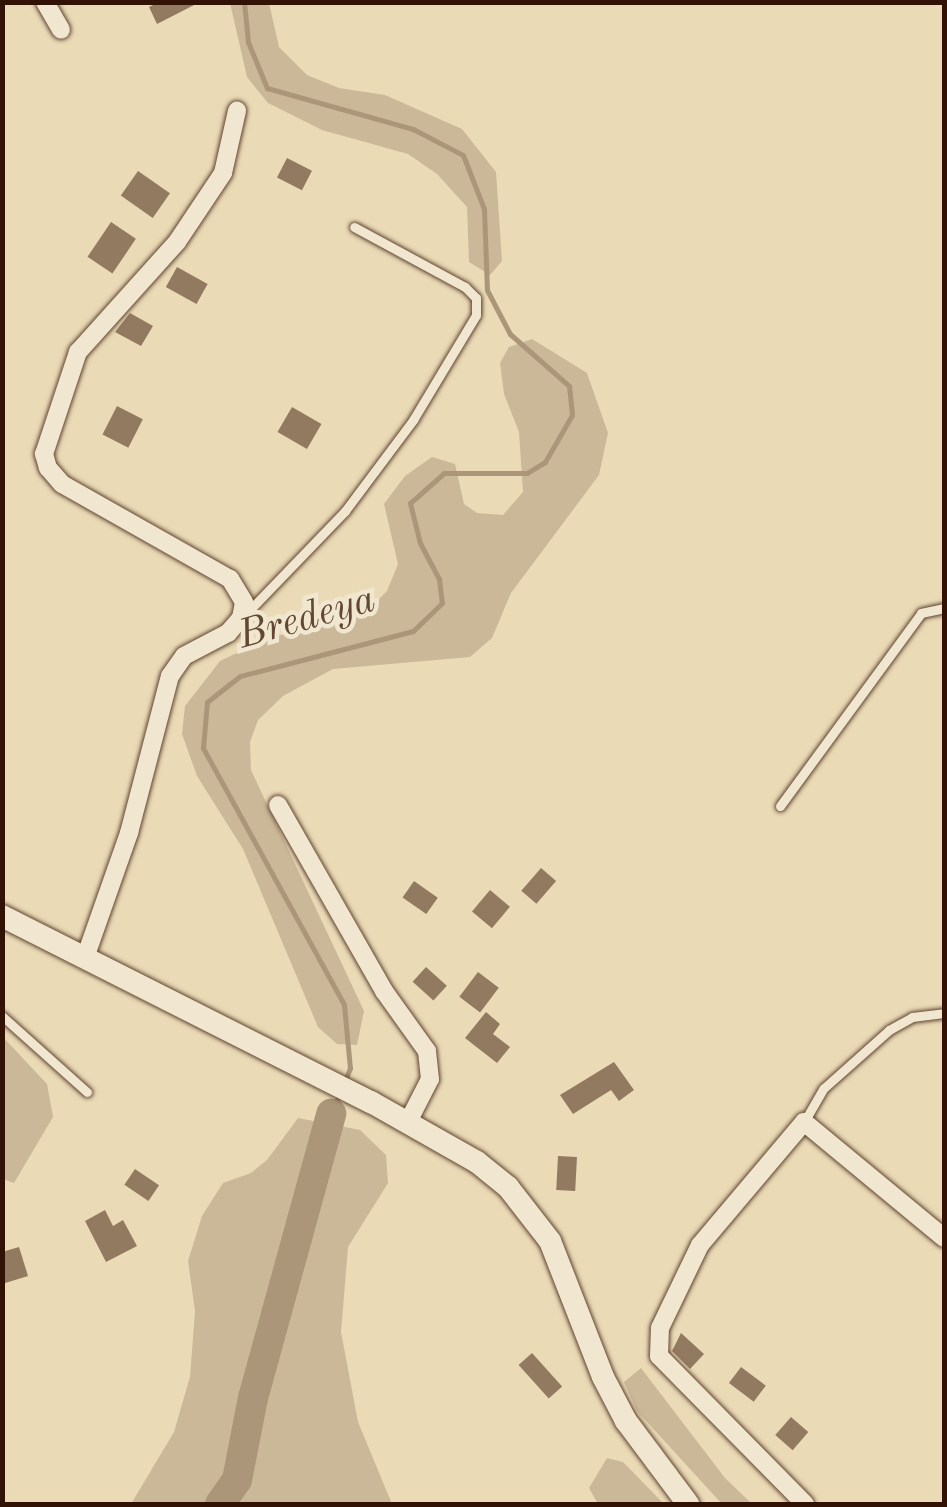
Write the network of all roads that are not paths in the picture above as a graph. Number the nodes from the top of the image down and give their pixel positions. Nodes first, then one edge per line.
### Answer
1 (45, 2) edge
2 (60, 30) dead end
3 (237, 111) dead end
4 (354, 227) dead end
5 (944, 608) edge
6 (241, 618) junction
7 (278, 805) dead end
8 (780, 806) dead end
9 (2, 916) edge
10 (85, 958) junction
11 (944, 1014) edge
12 (2, 1016) edge
13 (87, 1092) dead end
14 (408, 1122) junction
15 (804, 1122) junction
16 (944, 1238) edge
17 (688, 1504) edge
18 (805, 1504) edge

1 - 2 street
3 - 6 street
4 - 6 lane
5 - 8 lane
6 - 10 street
7 - 14 street
9 - 10 main road
10 - 14 main road
11 - 15 lane
12 - 13 lane
14 - 17 main road
15 - 16 street
15 - 18 street

